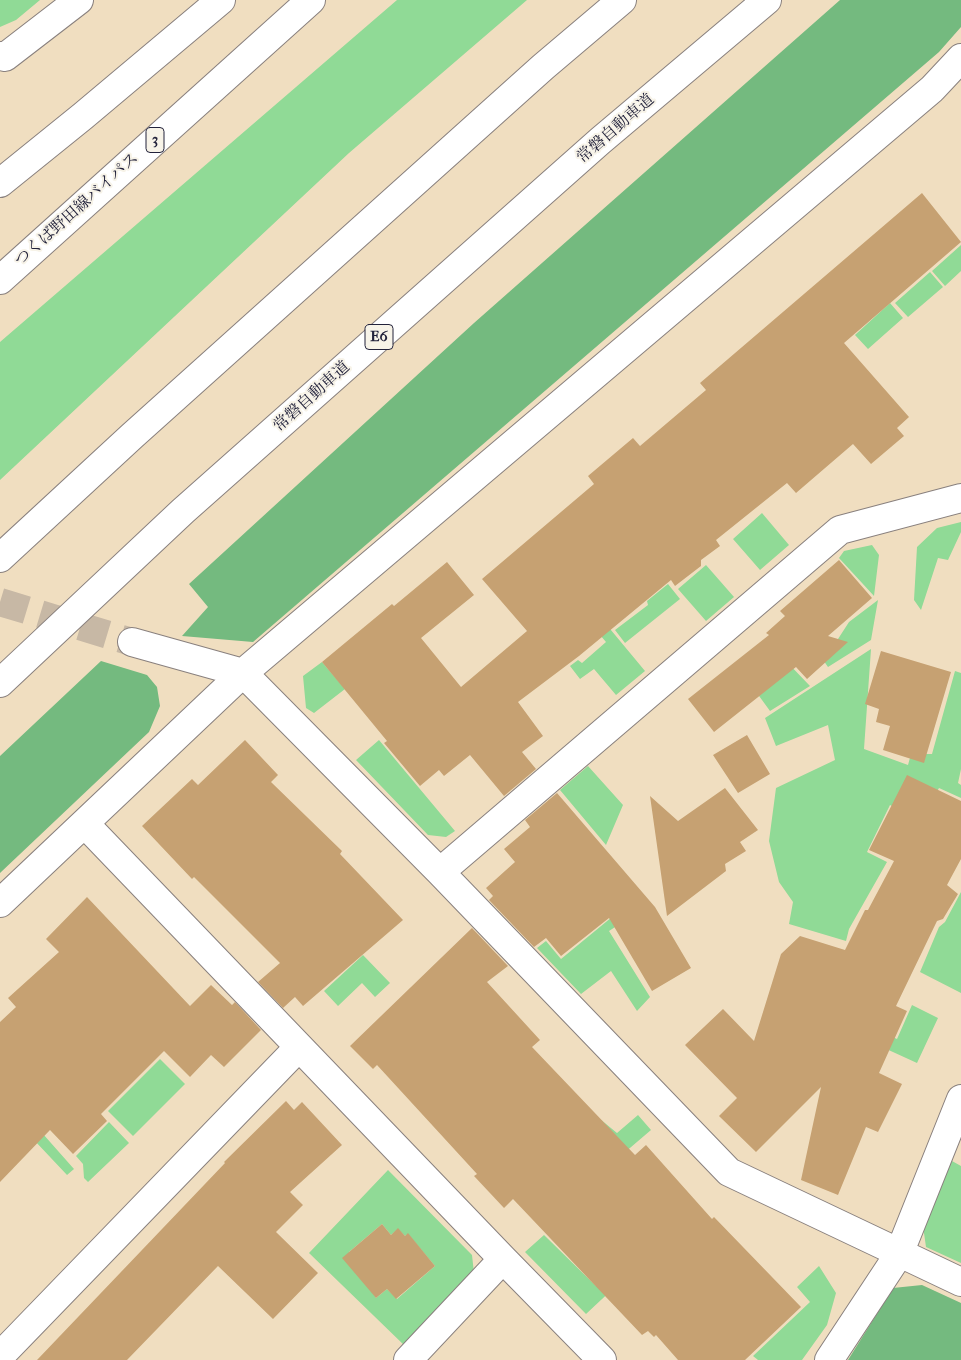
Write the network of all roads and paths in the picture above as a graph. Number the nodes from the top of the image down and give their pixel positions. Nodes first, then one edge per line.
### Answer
1 (79, 0) edge
2 (221, 0) edge
3 (311, 0) edge
4 (622, 0) edge
5 (766, 0) edge
6 (0, 56) edge
7 (961, 58) edge
8 (0, 183) edge
9 (0, 280) edge
10 (961, 498) edge
11 (0, 558) edge
12 (132, 642) tunnel mouth
13 (243, 673) junction
14 (0, 683) edge
15 (85, 824) junction
16 (440, 872) junction
17 (0, 903) edge
18 (299, 1047) junction
19 (961, 1099) edge
20 (899, 1254) junction
21 (503, 1259) junction
22 (961, 1282) edge
23 (0, 1356) edge
24 (408, 1360) edge
25 (602, 1360) edge
26 (829, 1360) edge

1 - 6 main road
2 - 8 main road
3 - 9 main road, つくば野田線バイパス / 3
4 - 11 main road
5 - 14 main road, 常磐自動車道 / E6
7 - 13 main road
10 - 16 main road
12 - 13 main road
13 - 15 main road
13 - 16 main road
15 - 17 main road
15 - 18 main road
16 - 20 main road
18 - 21 main road
18 - 23 main road
19 - 20 main road
20 - 22 main road
20 - 26 main road
21 - 24 main road
21 - 25 main road

